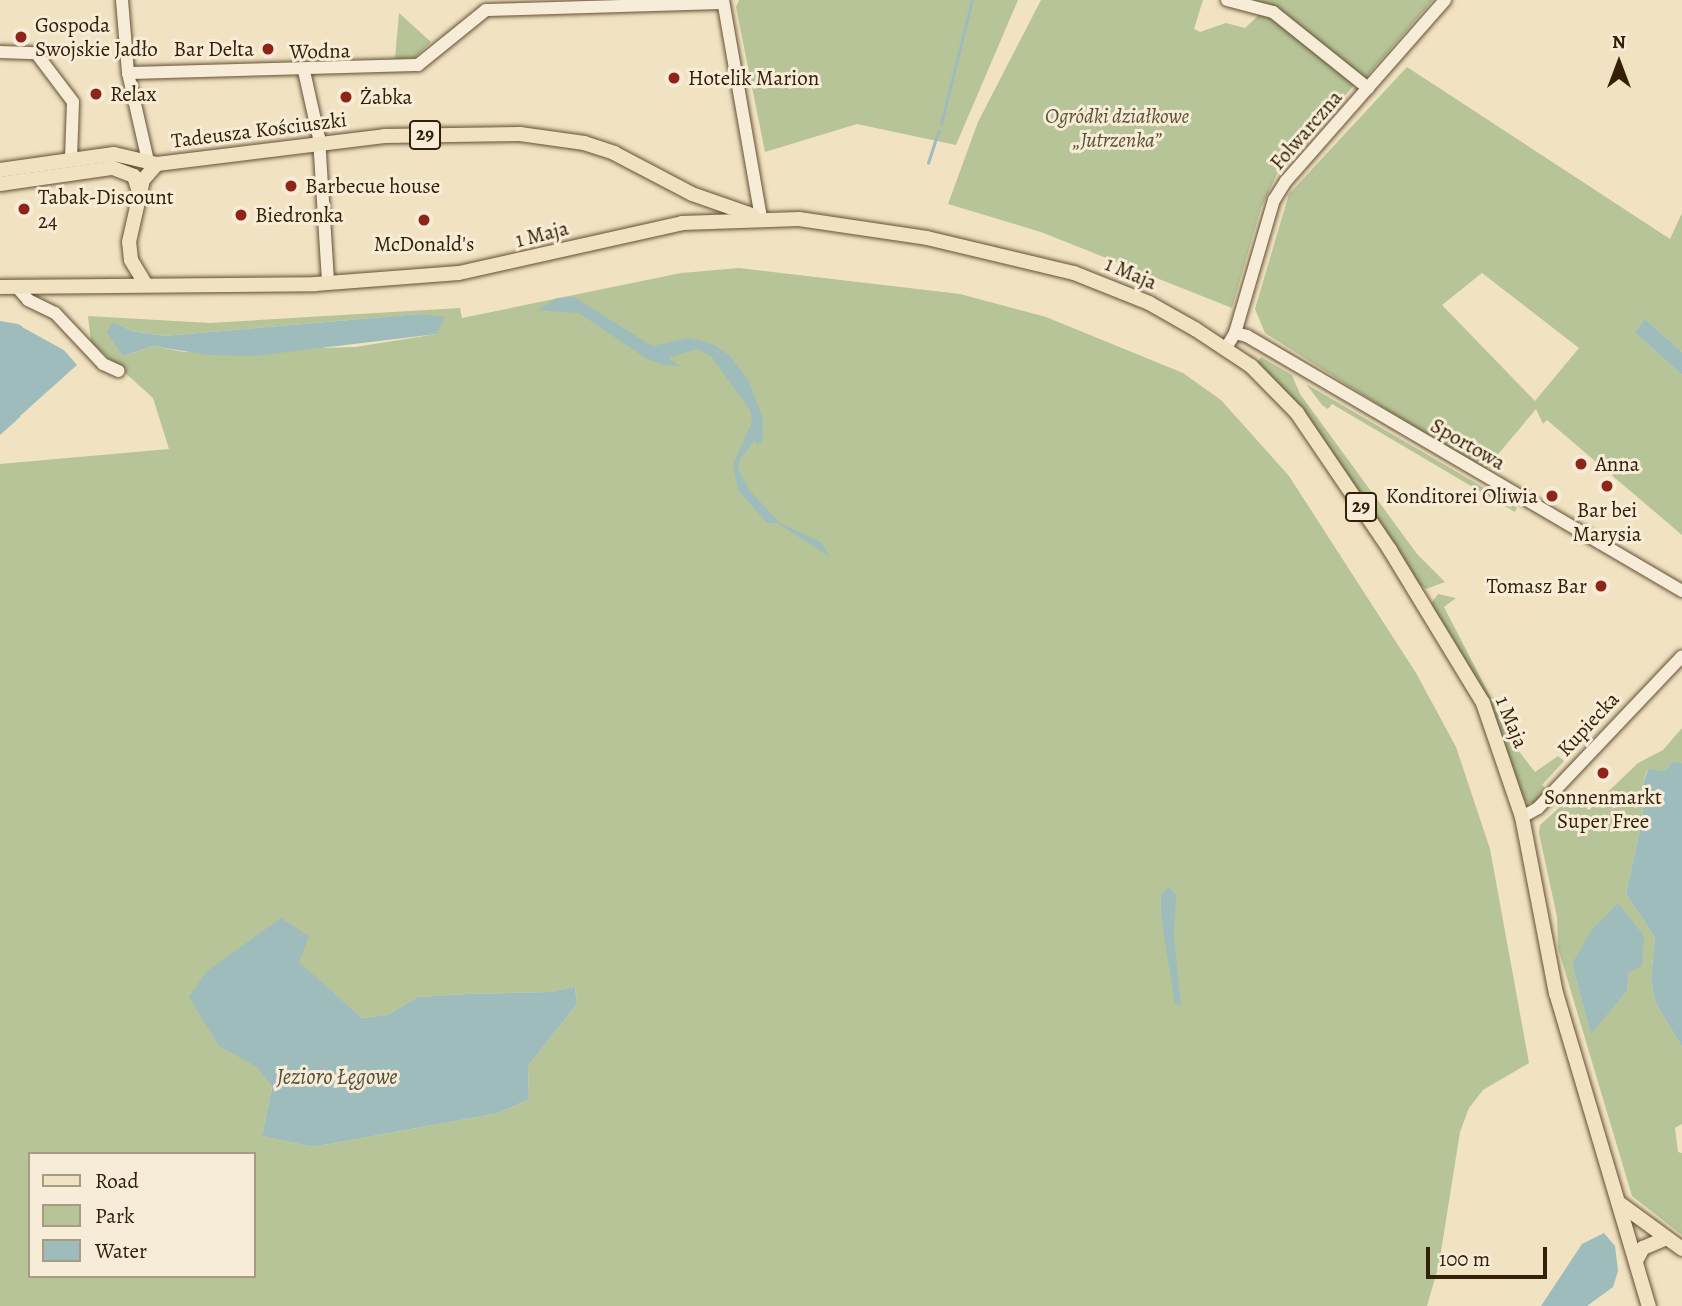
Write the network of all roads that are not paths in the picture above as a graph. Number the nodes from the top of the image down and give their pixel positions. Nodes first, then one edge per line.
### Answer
1 (122, 0) edge
2 (1227, 0) edge
3 (1445, 0) edge
4 (723, 2) edge
5 (494, 4) edge
6 (0, 52) edge
7 (304, 71) junction
8 (128, 73) junction
9 (1368, 88) junction
10 (138, 129) junction
11 (319, 142) junction
12 (114, 154) junction
13 (71, 160) junction
14 (152, 162) junction
15 (0, 170) edge
16 (0, 184) edge
17 (139, 191) junction
18 (692, 194) junction
19 (761, 218) junction
20 (690, 222) junction
21 (328, 283) junction
22 (146, 285) junction
23 (16, 286) junction
24 (0, 287) edge
25 (1235, 333) junction
26 (1226, 348) junction
27 (119, 371) dead end
28 (1682, 591) edge
29 (1682, 656) edge
30 (1522, 817) junction
31 (1618, 1202) junction
32 (1664, 1239) junction
33 (1682, 1249) edge
34 (1636, 1261) junction
35 (1649, 1306) edge

1 - 8 street
2 - 9 street
3 - 9 street, Folwarczna
4 - 5 street
4 - 19 street
5 - 7 street, Wodna
6 - 13 street
7 - 8 street, Wodna
7 - 11 street
8 - 10 street
9 - 25 street, Folwarczna
10 - 12 street
10 - 14 street
11 - 14 main road, Tadeusza Kościuszki / 29
11 - 18 main road, Tadeusza Kościuszki / 29
11 - 21 street
12 - 13 main road, Tadeusza Kościuszki / 29
12 - 14 main road, Tadeusza Kościuszki / 29
13 - 15 main road, Tadeusza Kościuszki / 29
14 - 17 main road
16 - 17 main road
17 - 22 main road
18 - 19 main road, Tadeusza Kościuszki / 29
18 - 20 main road
19 - 20 main road, 1 Maja / 29
19 - 26 main road, 1 Maja / 29
20 - 21 main road, 1 Maja / 29
21 - 22 main road, 1 Maja / 29
22 - 23 main road, 1 Maja / 29
23 - 24 main road, 1 Maja / 29
23 - 27 street
25 - 26 street, Folwarczna
25 - 28 street, Sportowa
26 - 30 main road, 1 Maja / 29
29 - 30 street, Kupiecka
30 - 31 main road, 1 Maja / 29
31 - 32 main road
31 - 34 main road, 1 Maja / 29
32 - 33 main road
32 - 34 main road
34 - 35 main road, 29

